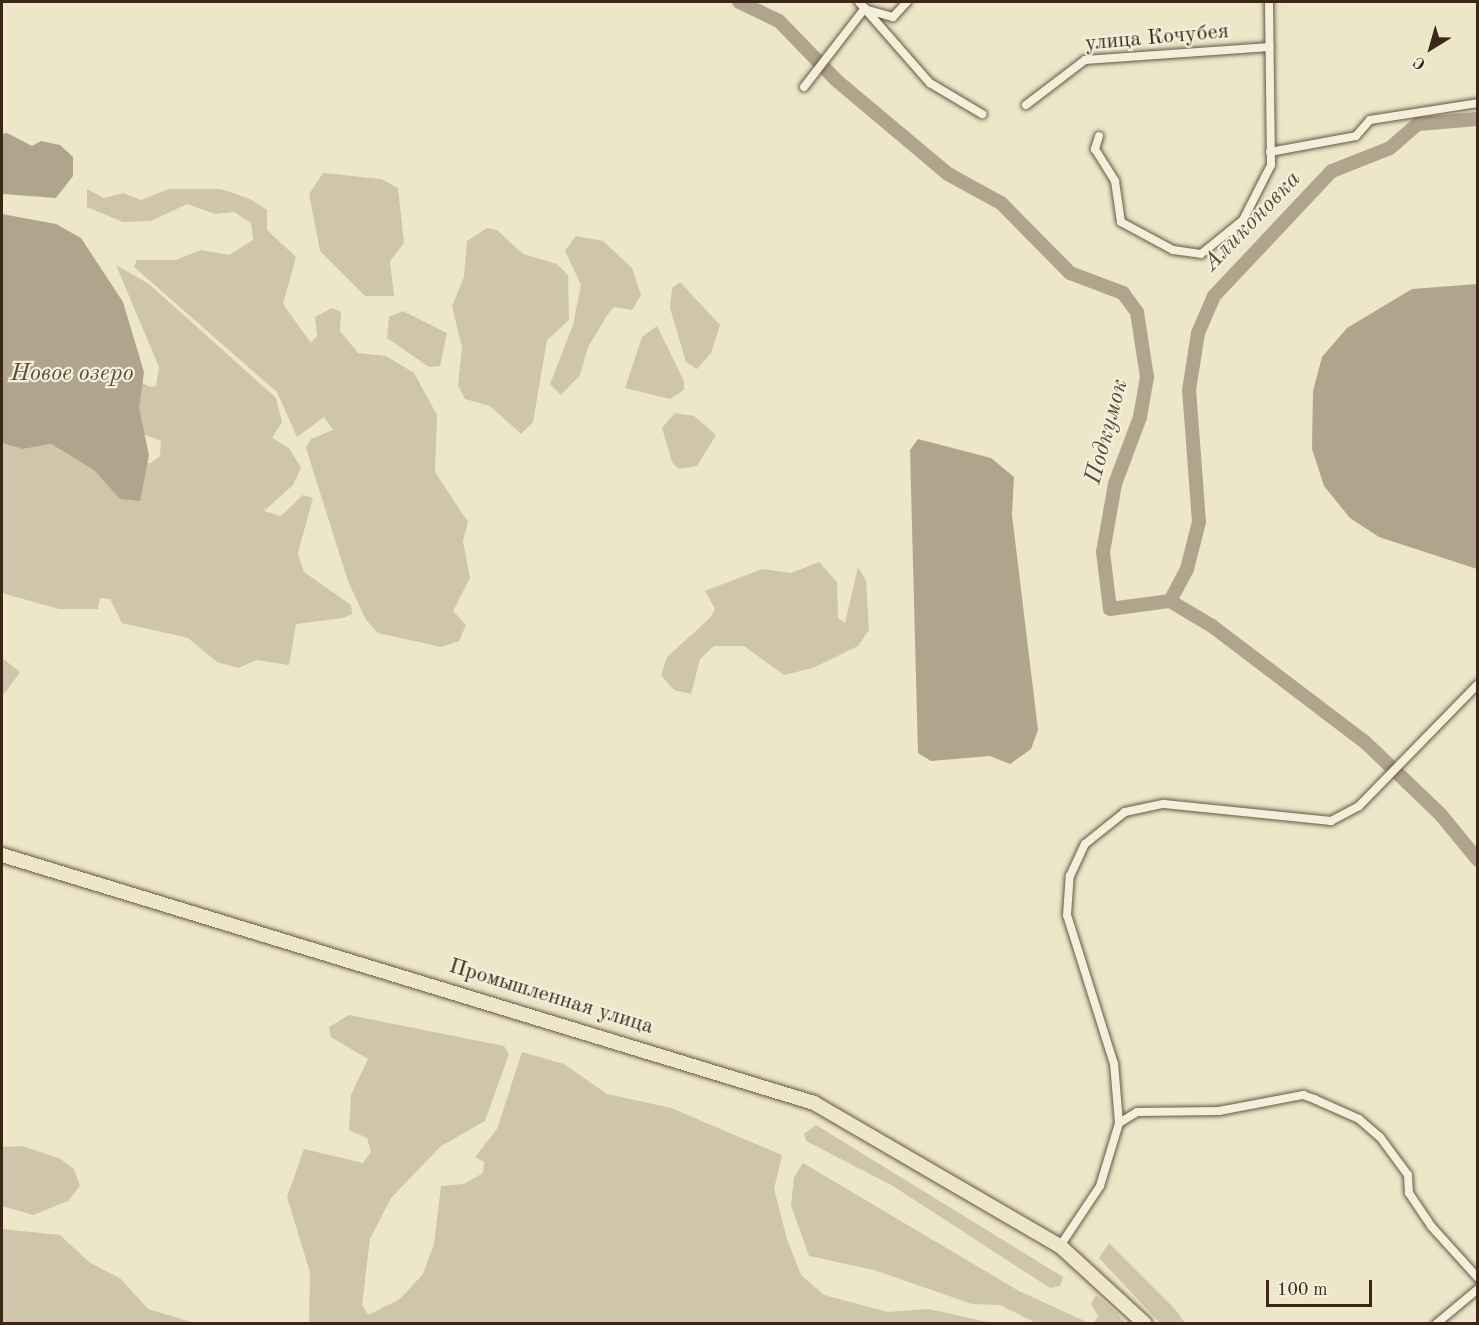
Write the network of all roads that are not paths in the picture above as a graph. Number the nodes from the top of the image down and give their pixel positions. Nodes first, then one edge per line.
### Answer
1 (906, 2) edge
2 (1269, 2) edge
3 (862, 5) edge
4 (1270, 46) junction
5 (804, 87) dead end
6 (1478, 103) edge
7 (1026, 105) dead end
8 (982, 114) dead end
9 (1099, 136) dead end
10 (1270, 152) junction
11 (1478, 684) edge
12 (2, 855) edge
13 (1119, 1123) junction
14 (1060, 1246) junction
15 (1469, 1265) junction
16 (1478, 1271) edge
17 (1478, 1278) edge
18 (1478, 1289) edge
19 (1145, 1323) edge
20 (1436, 1323) edge

1 - 3 street
2 - 4 street
3 - 5 street
3 - 8 street
4 - 7 street, улица Кочубея
4 - 10 street
6 - 10 street
9 - 10 street
11 - 13 street
12 - 14 main road, Промышленная улица
13 - 14 street
13 - 15 street
14 - 19 main road, Промышленная улица
15 - 16 street
15 - 17 street
18 - 20 street

